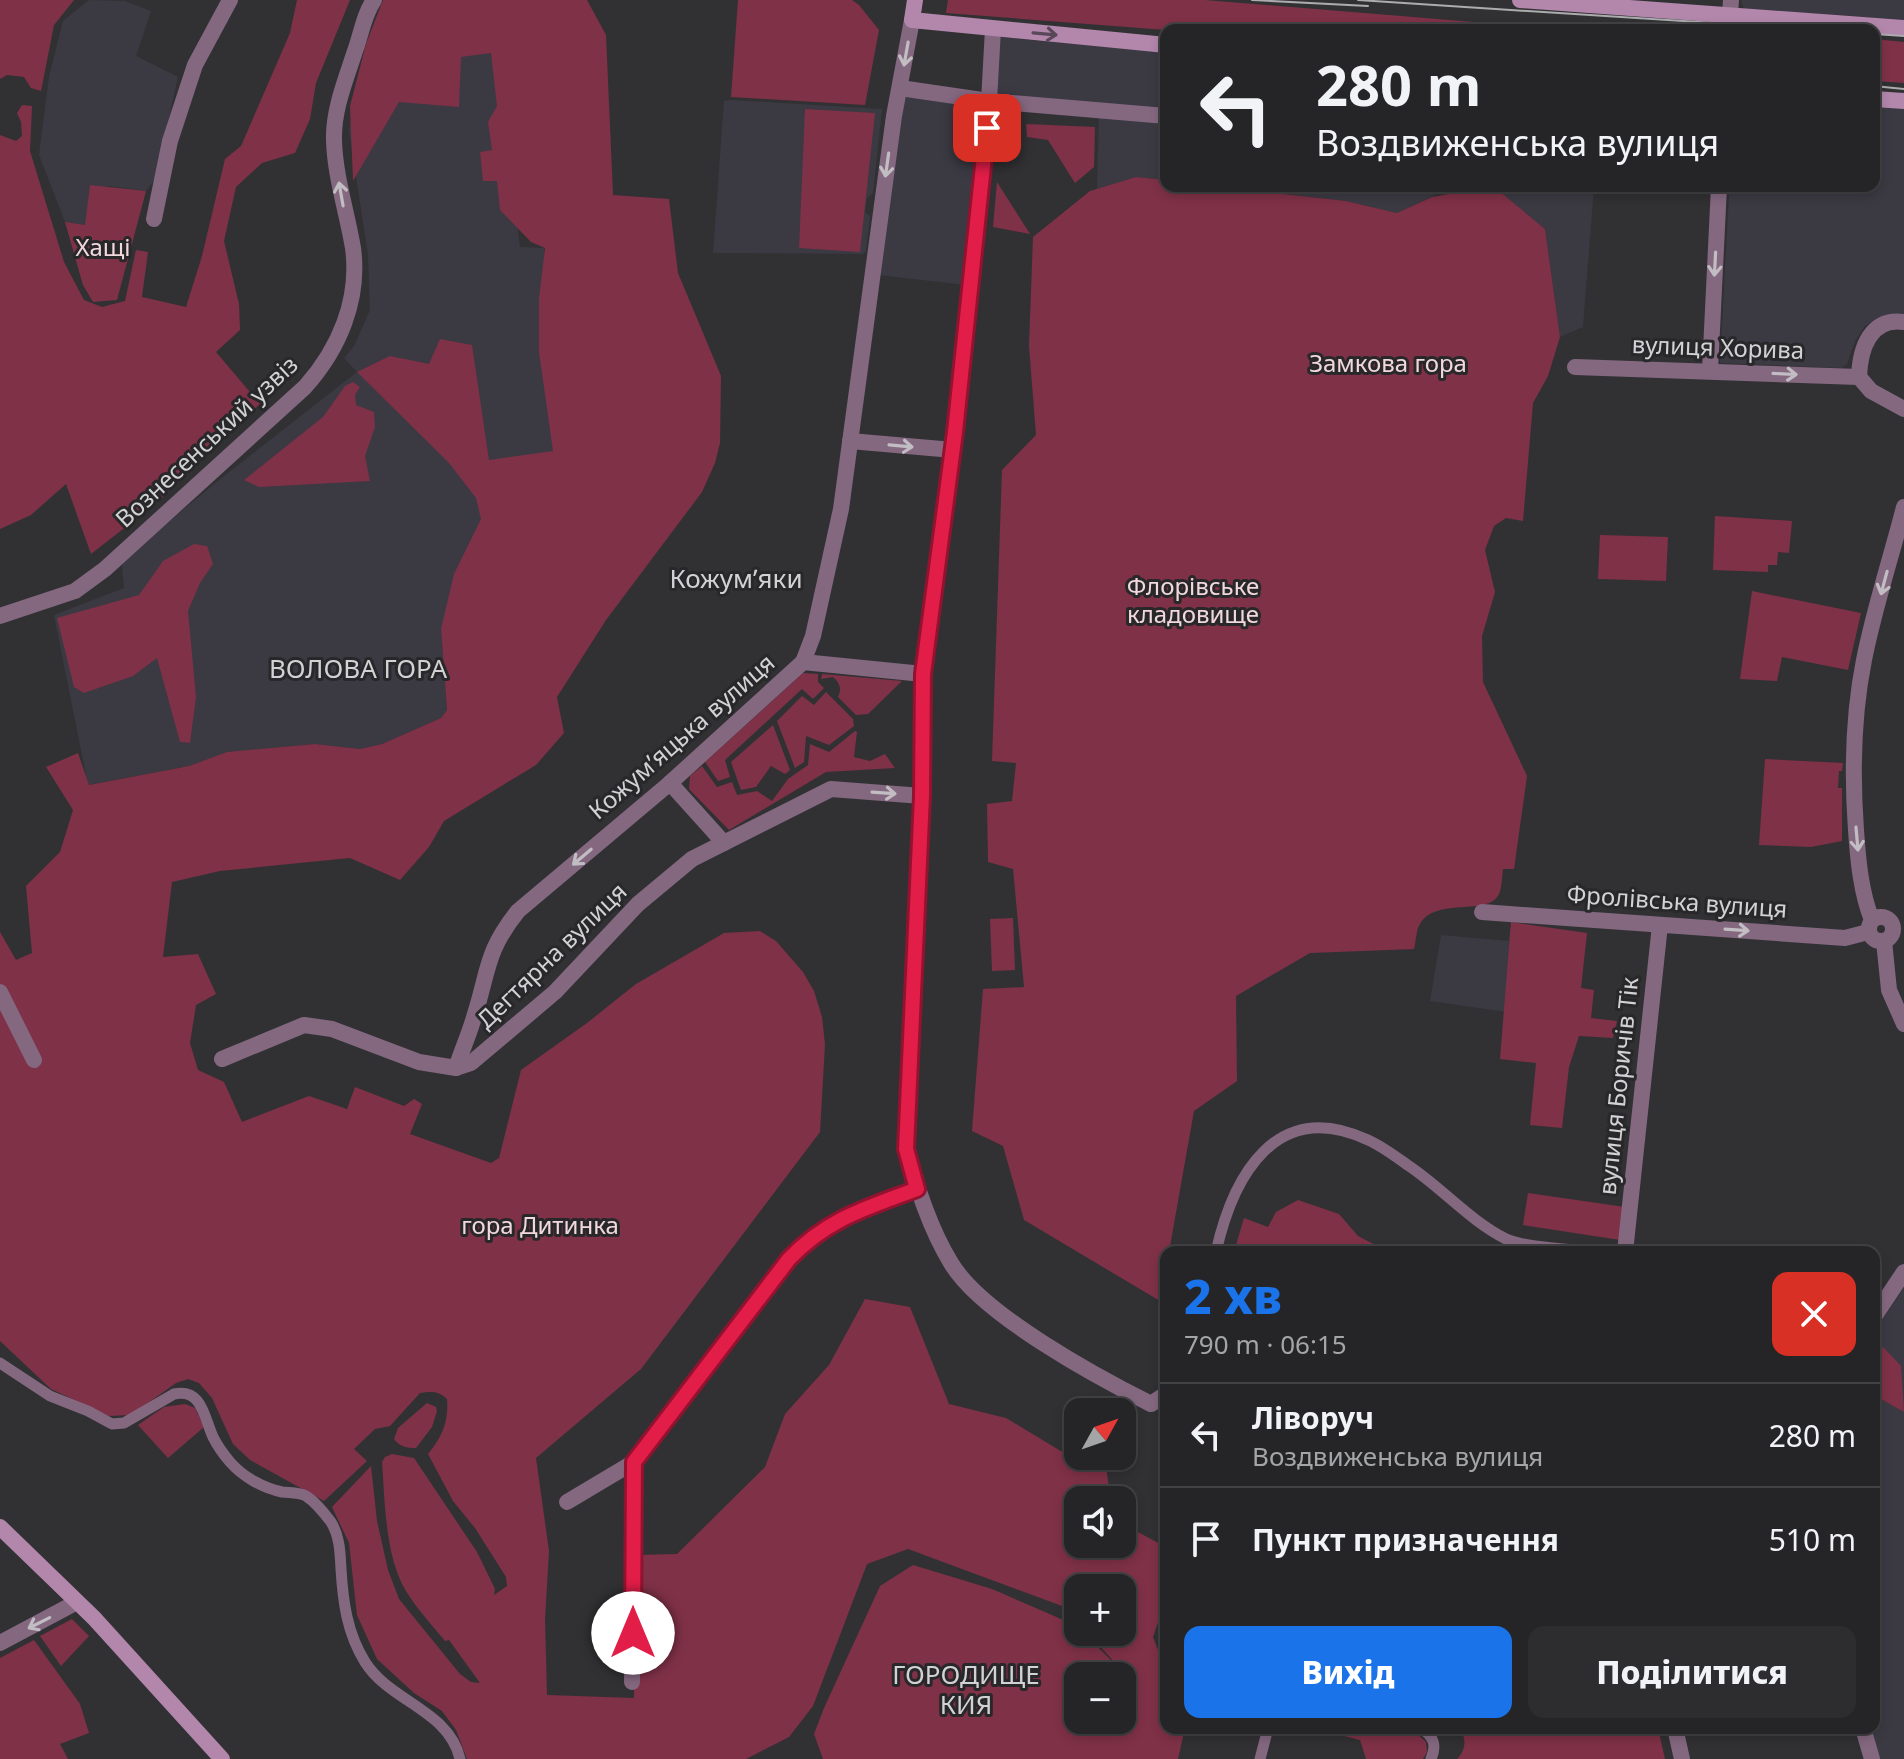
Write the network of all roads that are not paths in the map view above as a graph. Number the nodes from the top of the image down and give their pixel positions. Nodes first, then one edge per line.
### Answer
1 (230, 0) edge
2 (374, 0) edge
3 (915, 0) edge
4 (1520, 0) edge
5 (1730, 15) edge
6 (912, 20) junction
7 (1850, 24) edge
8 (1880, 26) edge
9 (1904, 28) edge
10 (993, 29) junction
11 (1160, 44) edge
12 (900, 88) junction
13 (1880, 99) edge
14 (989, 101) junction
15 (1904, 101) edge
16 (1160, 115) edge
17 (1719, 192) edge
18 (154, 219) dead end
19 (1904, 322) edge
20 (1575, 367) dead end
21 (1710, 371) junction
22 (1859, 377) junction
23 (1904, 409) edge
24 (850, 441) junction
25 (953, 450) junction
26 (1904, 507) edge
27 (0, 616) edge
28 (803, 662) junction
29 (923, 674) junction
30 (670, 783) junction
31 (922, 796) junction
32 (724, 843) junction
33 (1482, 912) dead end
34 (1660, 925) junction
35 (1888, 928) edge
36 (0, 992) edge
37 (1904, 1024) edge
38 (222, 1059) dead end
39 (34, 1060) dead end
40 (456, 1068) junction
41 (917, 1189) junction
42 (1217, 1246) edge
43 (1549, 1246) edge
44 (1626, 1246) edge
45 (1904, 1272) edge
46 (1882, 1293) edge
47 (0, 1363) edge
48 (1160, 1398) edge
49 (634, 1462) junction
50 (567, 1502) dead end
51 (0, 1527) edge
52 (77, 1602) junction
53 (0, 1643) edge
54 (632, 1682) dead end
55 (1266, 1734) edge
56 (1427, 1734) edge
57 (1676, 1734) edge
58 (1865, 1734) edge
59 (222, 1759) edge
60 (460, 1759) edge
61 (1260, 1759) edge
62 (1431, 1759) edge
63 (1682, 1759) edge
64 (1872, 1759) edge

1 - 18 street
27 -> 2 street, Вознесенський узвіз
3 - 6 main road
4 - 5 main road
5 - 7 main road
6 - 10 main road
6 -> 12 street, Кожумʼяцька вулиця
8 - 9 main road
10 -> 11 main road
10 - 14 street
12 - 14 street
12 -> 24 street, Кожумʼяцька вулиця
13 - 15 main road
14 - 16 street
14 - 25 street
17 -> 21 street
19 - 22 street
20 - 21 street, вулиця Хорива
21 -> 22 street, вулиця Хорива
22 - 23 street
24 -> 25 street
24 - 28 street, Кожумʼяцька вулиця
25 - 29 street
26 -> 35 street
28 - 29 street
28 - 30 street, Кожумʼяцька вулиця
29 - 31 street
30 - 32 street
30 -> 40 street, Кожумʼяцька вулиця
32 -> 31 street, Дегтярна вулиця
31 - 41 street
32 - 40 street, Дегтярна вулиця
33 - 34 street, Фролівська вулиця
34 -> 35 street, Фролівська вулиця
34 - 44 street, вулиця Боричів Тік
35 - 37 street
36 - 39 street
38 - 40 street
41 - 48 street
41 - 49 street
42 - 43 street
45 - 46 street
47 - 60 street
49 - 50 street
49 - 54 street
51 - 52 main road
52 -> 53 street
52 - 59 main road
55 - 61 street
56 - 62 street
57 - 63 street
58 - 64 street

